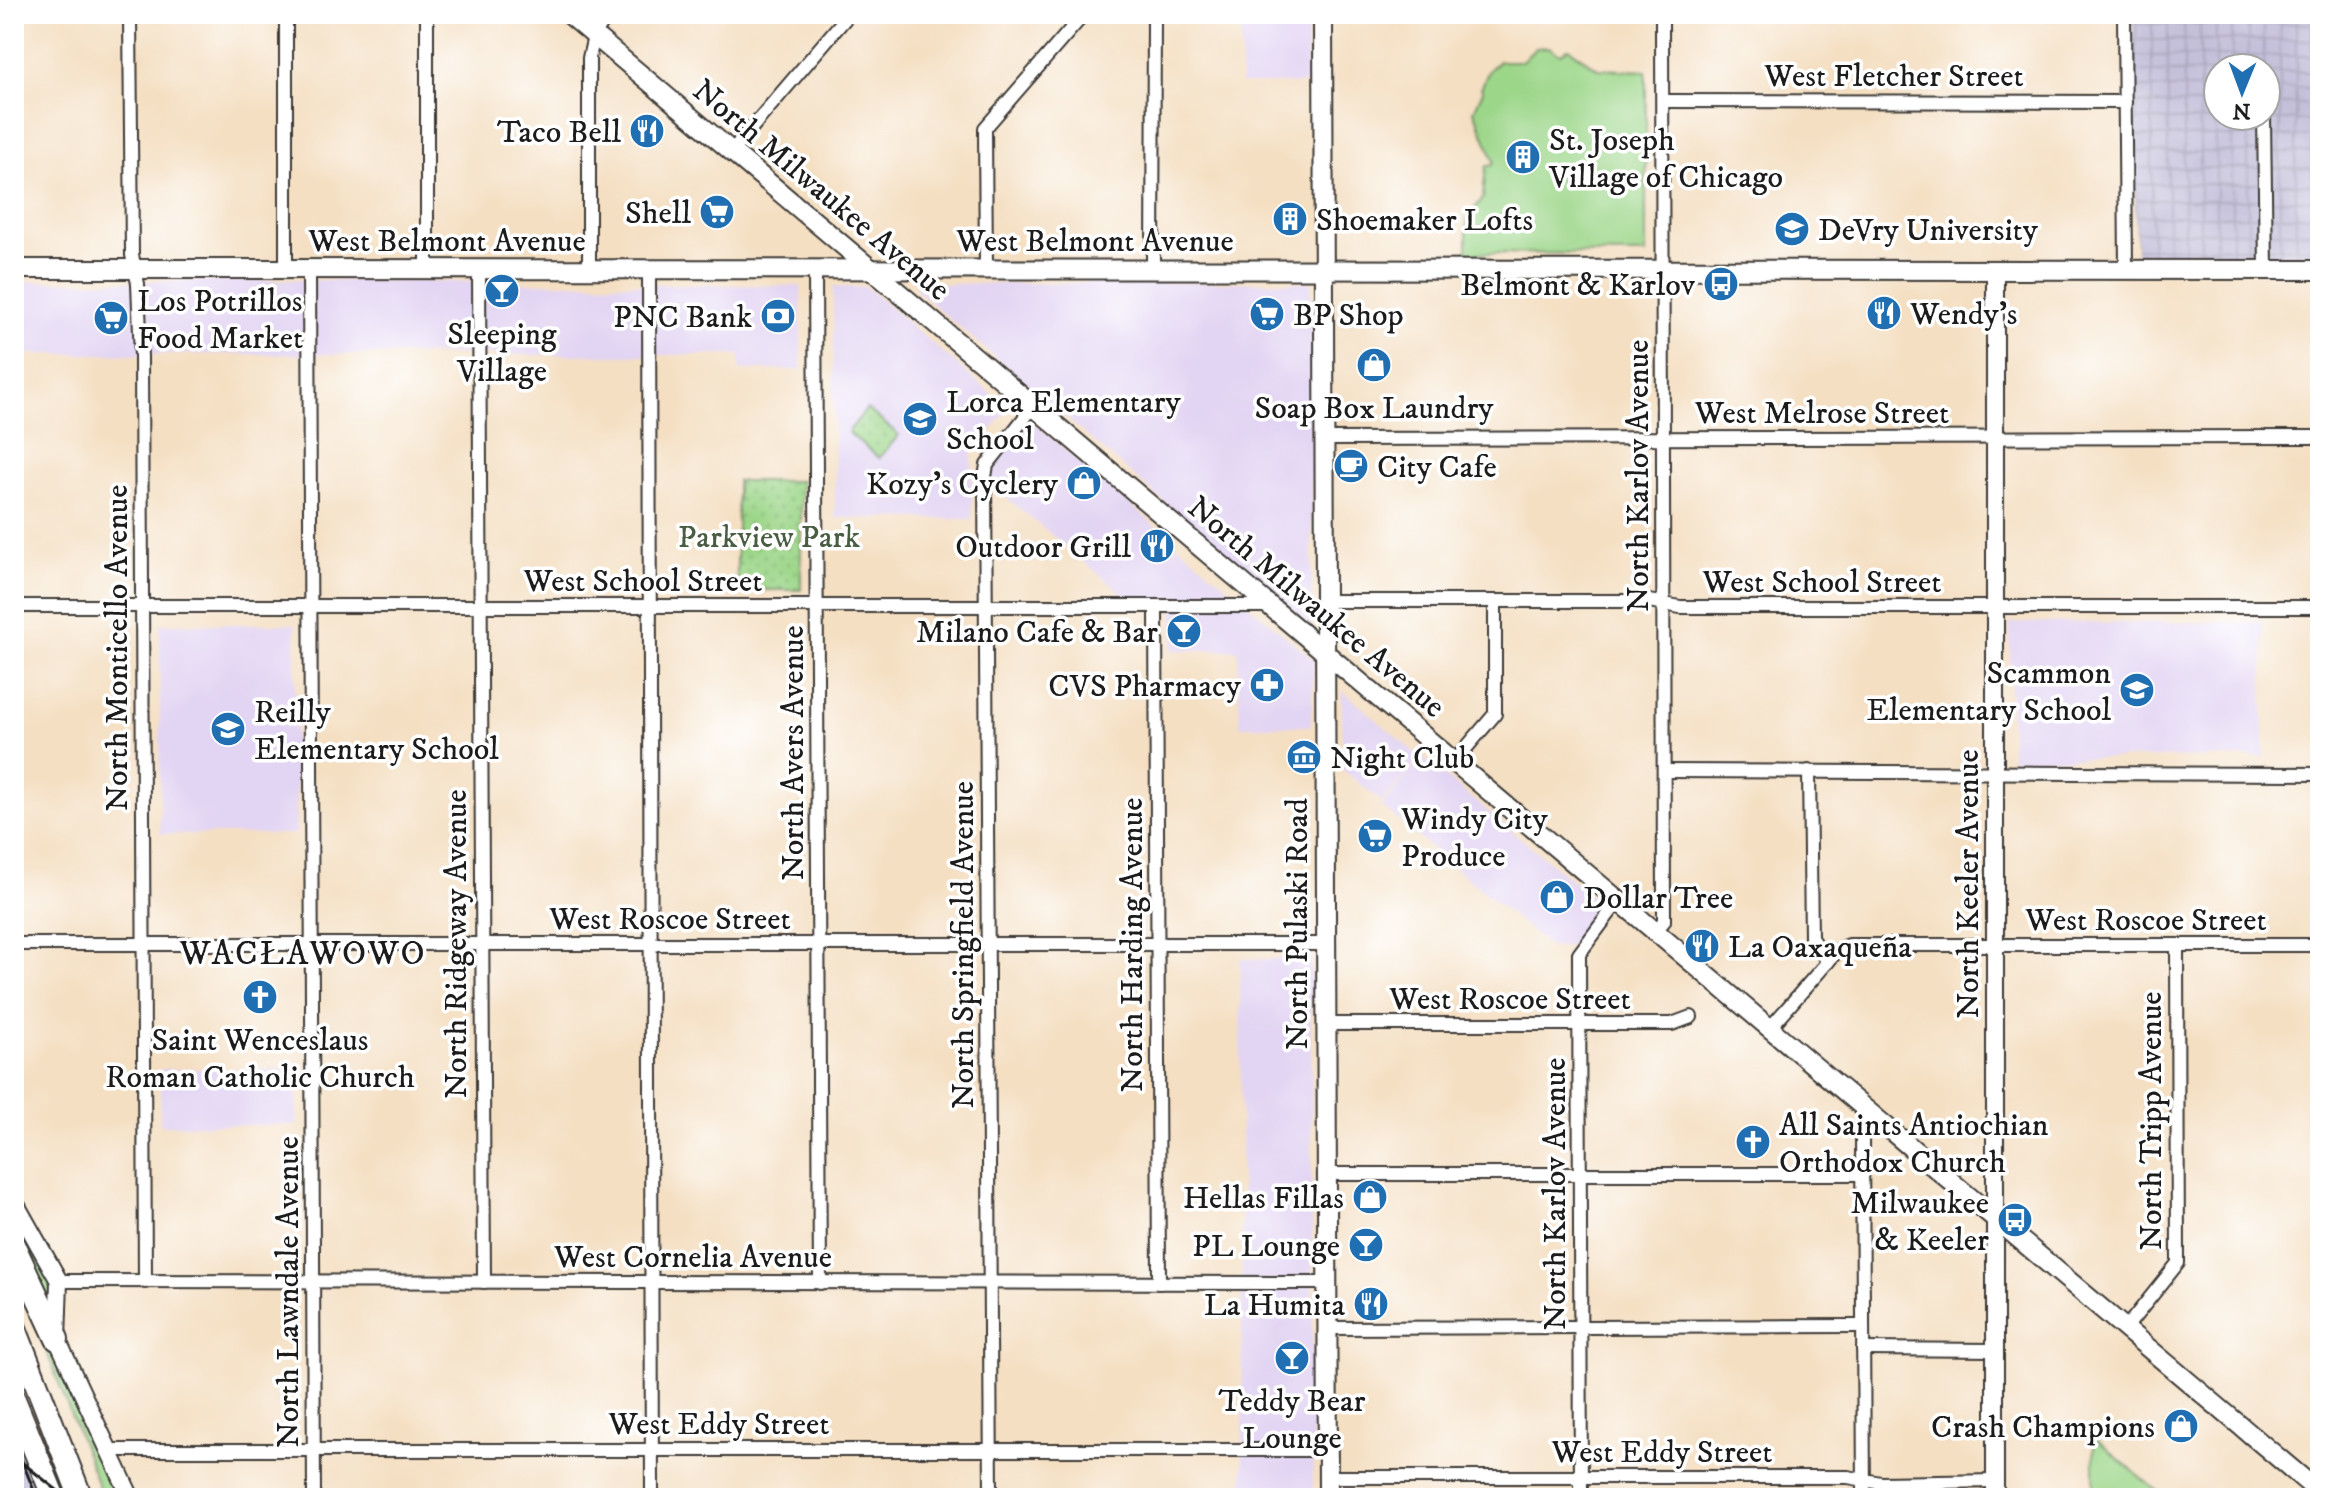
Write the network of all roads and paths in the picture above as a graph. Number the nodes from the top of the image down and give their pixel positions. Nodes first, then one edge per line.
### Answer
1 (130, 14) edge
2 (286, 14) edge
3 (427, 14) edge
4 (569, 14) edge
5 (608, 14) edge
6 (849, 14) edge
7 (1084, 14) edge
8 (1154, 14) edge
9 (1323, 14) edge
10 (1662, 14) edge
11 (2124, 14) edge
12 (594, 36) junction
13 (1663, 101) junction
14 (2125, 102) junction
15 (2264, 132) edge
16 (731, 152) junction
17 (14, 269) edge
18 (136, 269) junction
19 (286, 269) junction
20 (309, 269) junction
21 (427, 269) junction
22 (479, 270) junction
23 (589, 270) junction
24 (649, 270) junction
25 (815, 270) junction
26 (871, 270) junction
27 (986, 270) junction
28 (1153, 270) junction
29 (1324, 270) junction
30 (1663, 270) junction
31 (1995, 270) junction
32 (2126, 270) junction
33 (2266, 270) junction
34 (2320, 270) edge
35 (1033, 407) junction
36 (1995, 437) junction
37 (2320, 437) edge
38 (1663, 438) junction
39 (1325, 439) junction
40 (1325, 601) junction
41 (1495, 601) junction
42 (1663, 603) junction
43 (14, 606) edge
44 (310, 606) junction
45 (650, 606) junction
46 (818, 606) junction
47 (1271, 606) junction
48 (143, 607) junction
49 (479, 607) junction
50 (986, 607) junction
51 (1156, 607) junction
52 (1995, 607) junction
53 (2320, 607) edge
54 (1325, 651) junction
55 (1455, 761) junction
56 (1664, 771) junction
57 (1809, 771) junction
58 (2320, 774) edge
59 (1995, 775) junction
60 (1617, 903) junction
61 (1653, 934) junction
62 (143, 943) junction
63 (988, 943) junction
64 (14, 944) edge
65 (312, 944) junction
66 (481, 944) junction
67 (651, 944) junction
68 (819, 944) junction
69 (1157, 944) junction
70 (1326, 944) junction
71 (1995, 944) junction
72 (2177, 945) junction
73 (2320, 945) edge
74 (1828, 962) junction
75 (1691, 1017) dead end
76 (1327, 1024) junction
77 (1579, 1024) junction
78 (1769, 1029) junction
79 (1866, 1110) junction
80 (1327, 1174) junction
81 (1862, 1174) junction
82 (1580, 1175) junction
83 (14, 1201) edge
84 (1995, 1222) junction
85 (14, 1246) edge
86 (59, 1281) junction
87 (145, 1282) junction
88 (313, 1282) junction
89 (484, 1282) junction
90 (652, 1282) junction
91 (820, 1283) junction
92 (990, 1283) junction
93 (1159, 1283) junction
94 (1328, 1283) junction
95 (14, 1326) edge
96 (1863, 1326) junction
97 (1328, 1328) junction
98 (1581, 1328) junction
99 (2125, 1329) junction
100 (57, 1339) junction
101 (1863, 1349) junction
102 (1995, 1350) junction
103 (14, 1399) edge
104 (314, 1449) junction
105 (652, 1449) junction
106 (109, 1450) junction
107 (990, 1450) junction
108 (1328, 1450) junction
109 (1328, 1477) junction
110 (1581, 1477) junction
111 (1864, 1480) junction
112 (1995, 1490) edge
113 (2320, 1493) edge
114 (54, 1498) edge
115 (81, 1498) edge
116 (131, 1498) edge
117 (314, 1498) edge
118 (652, 1498) edge
119 (991, 1498) edge
120 (1328, 1498) edge
121 (1581, 1498) edge
122 (1864, 1498) edge

1 - 18 street, North Monticello Avenue
2 - 19 street
3 - 21 street
4 - 12 main road, North Milwaukee Avenue
5 - 12 street
6 - 16 street
7 - 27 street
8 - 28 street
9 - 29 main road, North Pulaski Road
10 - 13 street, North Karlov Avenue
11 - 14 street
12 - 16 main road, North Milwaukee Avenue
12 - 23 street
13 - 14 street, West Fletcher Street
13 - 30 street, North Karlov Avenue
14 - 32 street
15 - 33 street
16 - 26 main road, North Milwaukee Avenue
17 - 18 main road, West Belmont Avenue
18 - 19 main road, West Belmont Avenue
18 - 48 street, North Monticello Avenue
19 - 20 main road, West Belmont Avenue
20 - 21 main road, West Belmont Avenue
20 - 44 street, North Lawndale Avenue
21 - 22 main road, West Belmont Avenue
22 - 23 main road, West Belmont Avenue
22 - 49 street, North Ridgeway Avenue
23 - 24 main road, West Belmont Avenue
24 - 25 main road, West Belmont Avenue
24 - 45 street
25 - 26 main road, West Belmont Avenue
25 - 46 street, North Avers Avenue
26 - 27 main road, West Belmont Avenue
26 - 35 main road, North Milwaukee Avenue
27 - 28 main road, West Belmont Avenue
28 - 29 main road, West Belmont Avenue
29 - 30 main road, West Belmont Avenue
29 - 39 main road, North Pulaski Road
30 - 31 main road, West Belmont Avenue
30 - 38 street, North Karlov Avenue
31 - 32 main road, West Belmont Avenue
31 - 36 street, North Keeler Avenue
32 - 33 main road, West Belmont Avenue
33 - 34 main road, West Belmont Avenue
35 - 47 main road, North Milwaukee Avenue
35 - 50 street, North Springfield Avenue
36 - 37 street, West Melrose Street
36 - 38 street, West Melrose Street
36 - 52 street, North Keeler Avenue
38 - 39 street, West Melrose Street
38 - 42 street, North Karlov Avenue
39 - 40 main road, North Pulaski Road
40 - 41 street, West School Street
40 - 54 main road, North Pulaski Road
41 - 42 street, West School Street
41 - 55 street
42 - 52 street, West School Street
42 - 56 street, North Karlov Avenue
43 - 48 street, West School Street
44 - 48 street, West School Street
44 - 49 street, West School Street
44 - 65 street, North Lawndale Avenue
45 - 46 street, West School Street
45 - 49 street, West School Street
45 - 67 street
46 - 50 street, West School Street
46 - 68 street, North Avers Avenue
47 - 51 street, West School Street
47 - 54 main road, North Milwaukee Avenue
48 - 62 street, North Monticello Avenue
49 - 66 street, North Ridgeway Avenue
50 - 51 street, West School Street
50 - 63 street, North Springfield Avenue
51 - 69 street, North Harding Avenue
52 - 53 street, West School Street
52 - 59 street, North Keeler Avenue
54 - 55 main road, North Milwaukee Avenue
54 - 70 main road, North Pulaski Road
55 - 60 main road, North Milwaukee Avenue
56 - 57 street
56 - 61 street, North Karlov Avenue
57 - 59 street
57 - 74 street
58 - 59 street
59 - 71 street, North Keeler Avenue
60 - 61 main road, North Milwaukee Avenue
60 - 77 street, North Karlov Avenue
61 - 78 main road, North Milwaukee Avenue
62 - 64 street, West Roscoe Street
62 - 65 street, West Roscoe Street
62 - 87 street, North Monticello Avenue
63 - 68 street, West Roscoe Street
63 - 69 street, West Roscoe Street
63 - 92 street, North Springfield Avenue
65 - 66 street, West Roscoe Street
65 - 88 street, North Lawndale Avenue
66 - 67 street, West Roscoe Street
66 - 89 street, North Ridgeway Avenue
67 - 68 street, West Roscoe Street
67 - 90 street
68 - 91 street, North Avers Avenue
69 - 70 street, West Roscoe Street
69 - 93 street, North Harding Avenue
70 - 76 main road, North Pulaski Road
71 - 72 street, West Roscoe Street
71 - 74 street, West Roscoe Street
71 - 84 street, North Keeler Avenue
72 - 73 street, West Roscoe Street
72 - 99 street, North Tripp Avenue
74 - 78 street, West Roscoe Street
75 - 77 street, West Roscoe Street
76 - 77 street, West Roscoe Street
76 - 80 main road, North Pulaski Road
77 - 82 street, North Karlov Avenue
78 - 79 main road, North Milwaukee Avenue
79 - 81 street
79 - 84 main road, North Milwaukee Avenue
80 - 82 street
80 - 94 main road, North Pulaski Road
81 - 82 street
81 - 96 street
82 - 98 street, North Karlov Avenue
83 - 86 street
84 - 99 main road, North Milwaukee Avenue
84 - 102 street, North Keeler Avenue
85 - 100 highway
86 - 87 street, West Cornelia Avenue
86 - 100 street
87 - 88 street, West Cornelia Avenue
88 - 89 street, West Cornelia Avenue
88 - 104 street, North Lawndale Avenue
89 - 90 street, West Cornelia Avenue
90 - 91 street, West Cornelia Avenue
90 - 105 street
91 - 92 street, West Cornelia Avenue
92 - 93 street, West Cornelia Avenue
92 - 107 street, North Springfield Avenue
93 - 94 street, West Cornelia Avenue
94 - 97 main road, North Pulaski Road
95 - 115 highway
96 - 98 street
96 - 101 street
97 - 98 street
97 - 108 main road, North Pulaski Road
98 - 110 street, North Karlov Avenue
99 - 113 main road, North Milwaukee Avenue
100 - 106 street
101 - 102 street
101 - 111 street
102 - 112 street, North Keeler Avenue
103 - 114 highway
104 - 105 street, West Eddy Street
104 - 106 street, West Eddy Street
104 - 117 street, North Lawndale Avenue
105 - 107 street, West Eddy Street
105 - 118 street
106 - 116 street
107 - 108 street, West Eddy Street
107 - 119 street, North Springfield Avenue
108 - 109 main road, North Pulaski Road
109 - 110 street, West Eddy Street
109 - 120 main road, North Pulaski Road
110 - 111 street, West Eddy Street
110 - 121 street, North Karlov Avenue
111 - 112 street, West Eddy Street
111 - 122 street

